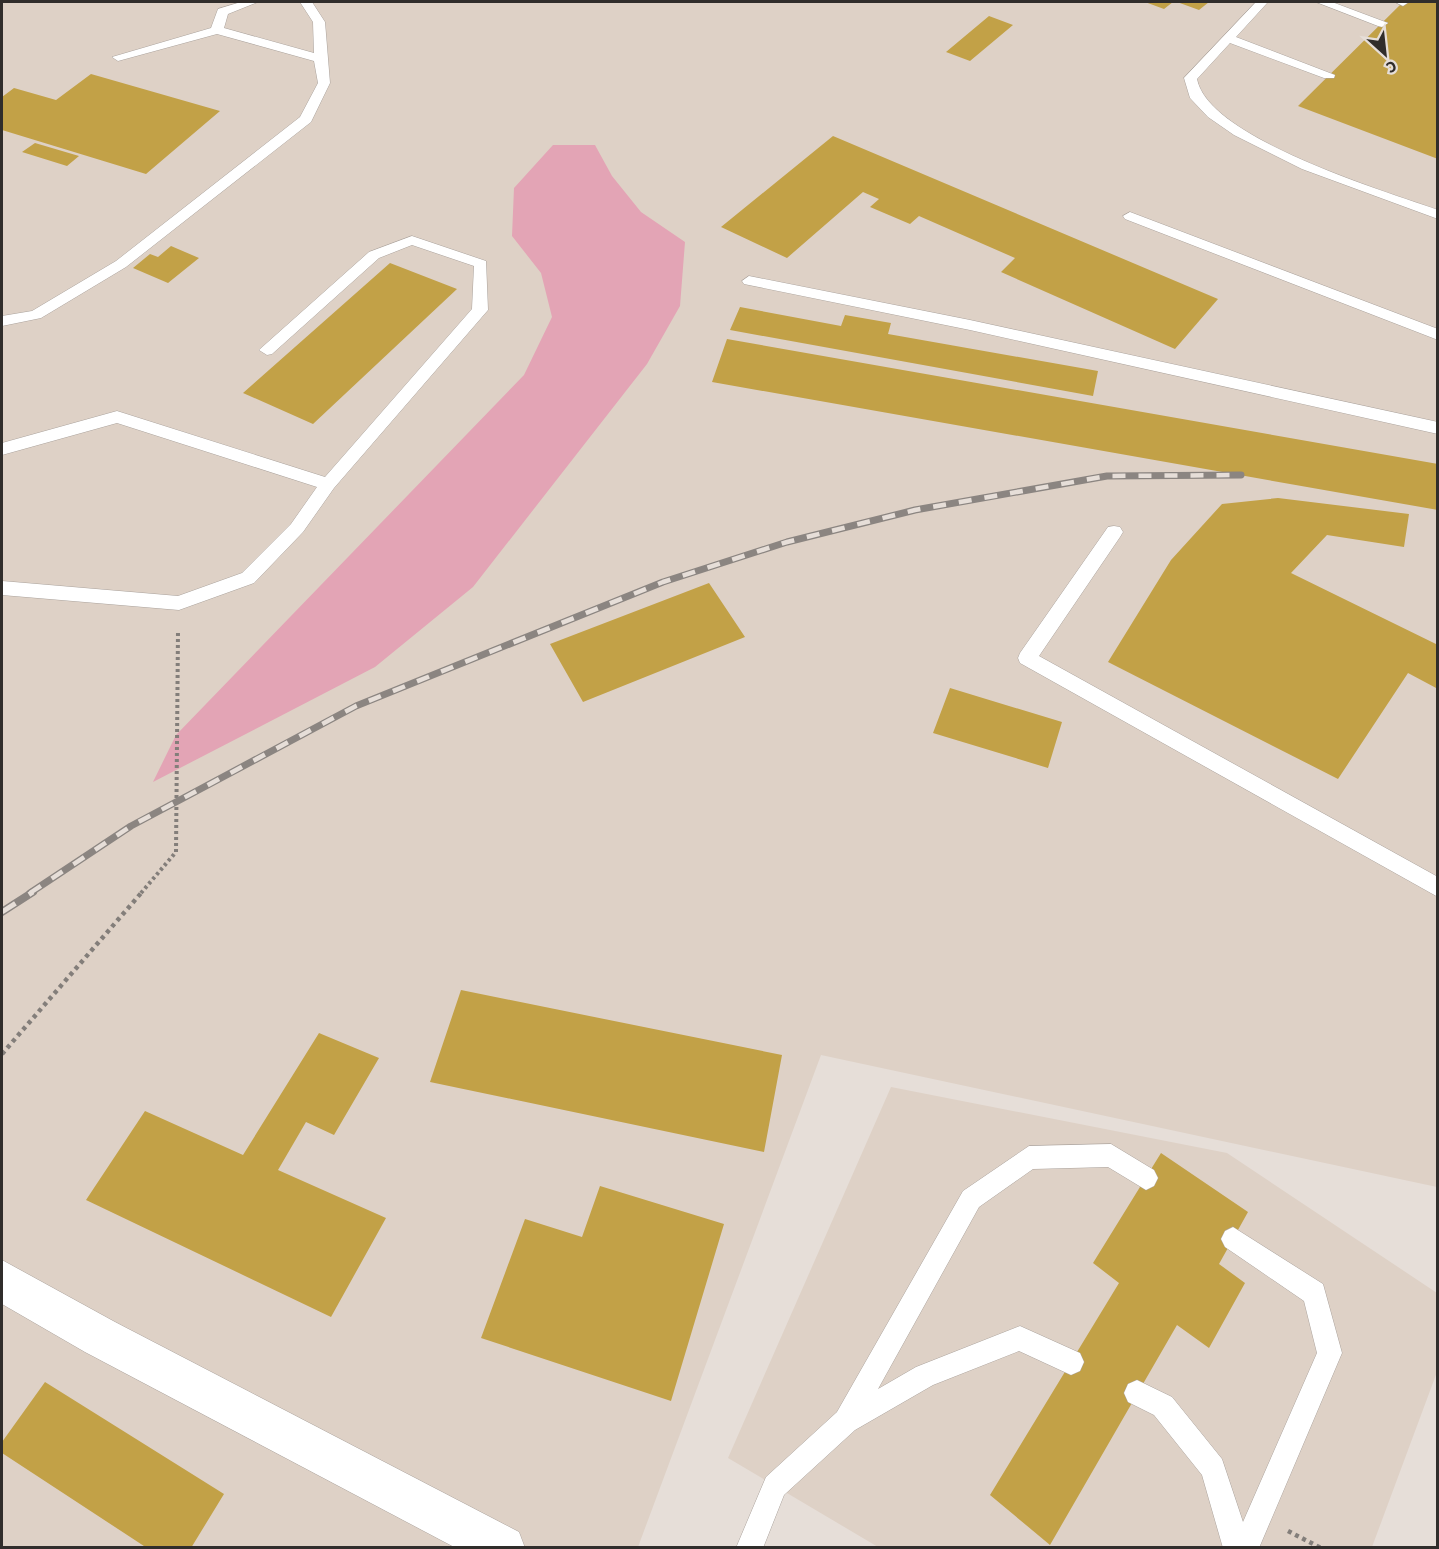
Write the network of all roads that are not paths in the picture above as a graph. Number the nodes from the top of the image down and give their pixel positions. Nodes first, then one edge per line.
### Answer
1 (252, 2) edge
2 (306, 2) edge
3 (1262, 2) edge
4 (1322, 2) edge
5 (1382, 23) dead end
6 (217, 30) junction
7 (1228, 38) junction
8 (118, 57) dead end
9 (320, 59) junction
10 (1329, 75) dead end
11 (1437, 215) edge
12 (1130, 216) dead end
13 (749, 281) dead end
14 (2, 321) edge
15 (1437, 335) edge
16 (267, 350) dead end
17 (1437, 428) edge
18 (2, 449) edge
19 (328, 484) junction
20 (1114, 532) dead end
21 (2, 588) edge
22 (1437, 888) edge
23 (1146, 1178) dead end
24 (1233, 1239) dead end
25 (2, 1281) edge
26 (1071, 1362) dead end
27 (1137, 1393) dead end
28 (846, 1421) junction
29 (503, 1548) edge
30 (749, 1548) edge
31 (1237, 1548) edge
32 (1245, 1548) edge

1 - 6 lane
2 - 9 lane
3 - 7 lane
4 - 5 lane
6 - 8 lane
6 - 9 lane
7 - 10 lane
7 - 11 lane
9 - 14 lane
12 - 15 lane
13 - 17 lane
16 - 19 lane
18 - 19 lane
19 - 21 lane
20 - 22 lane
23 - 28 lane
24 - 32 lane
25 - 29 street
26 - 28 lane
27 - 31 lane
28 - 30 lane

